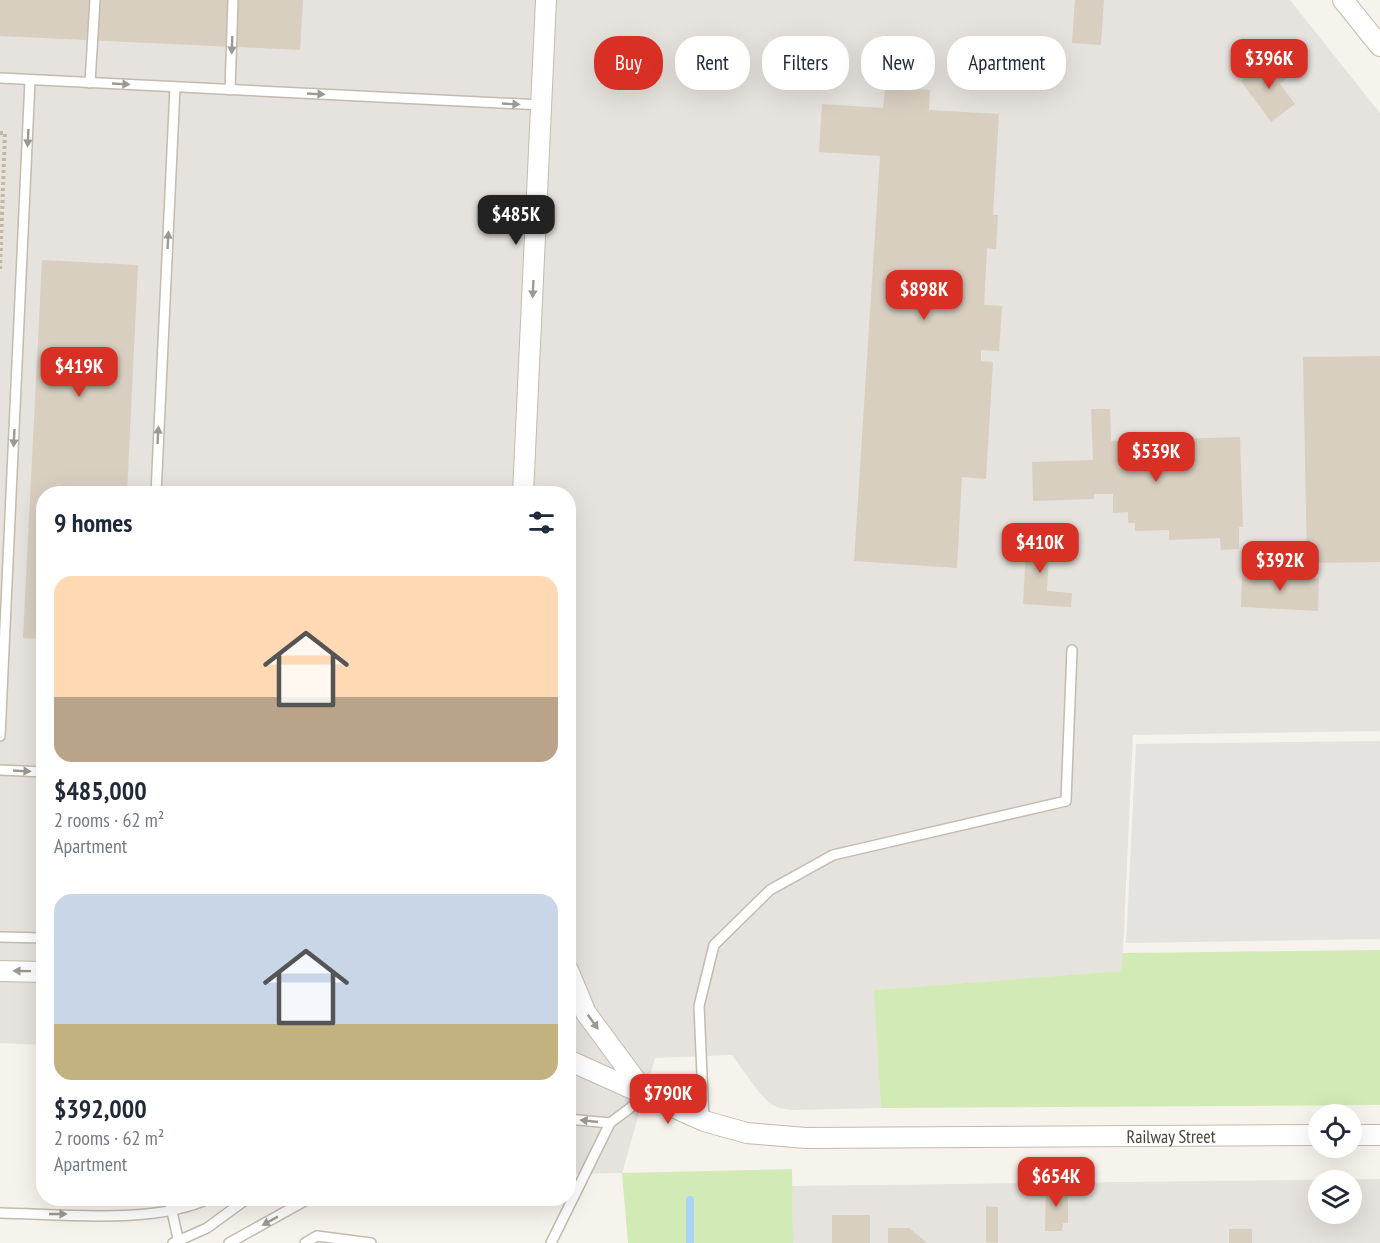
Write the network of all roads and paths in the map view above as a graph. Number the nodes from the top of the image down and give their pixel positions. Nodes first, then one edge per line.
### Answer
1 (95, 0) edge
2 (233, 0) edge
3 (546, 0) edge
4 (1343, 0) edge
5 (1380, 46) edge
6 (0, 78) edge
7 (30, 80) junction
8 (90, 83) junction
9 (175, 87) junction
10 (230, 90) junction
11 (541, 105) junction
12 (0, 133) edge
13 (0, 269) edge
14 (156, 486) edge
15 (523, 486) edge
16 (1072, 650) dead end
17 (0, 736) edge
18 (0, 770) edge
19 (36, 772) edge
20 (0, 937) edge
21 (36, 938) edge
22 (0, 971) edge
23 (36, 972) edge
24 (576, 989) edge
25 (576, 1064) edge
26 (646, 1096) junction
27 (576, 1120) edge
28 (704, 1121) junction
29 (610, 1123) junction
30 (1308, 1135) edge
31 (1362, 1135) edge
32 (1380, 1135) edge
33 (576, 1192) edge
34 (171, 1206) edge
35 (195, 1206) edge
36 (237, 1206) edge
37 (296, 1206) edge
38 (569, 1206) edge
39 (172, 1212) junction
40 (0, 1214) edge
41 (177, 1243) edge
42 (229, 1243) edge
43 (304, 1243) edge
44 (371, 1243) edge
45 (551, 1243) edge

1 - 8 lane
2 -> 10 lane
3 - 11 street
4 - 5 street
6 - 7 lane
7 - 8 lane
7 -> 17 lane
8 -> 9 lane
9 - 10 lane
14 -> 9 lane
10 -> 11 lane
11 -> 15 street
12 - 13 path
16 - 28 lane
18 -> 19 lane
20 - 21 lane
23 -> 22 street
24 -> 26 street
25 - 26 street, Railway Street
26 - 28 street, Railway Street
26 - 29 lane
29 -> 27 lane
28 - 30 street, Railway Street
29 - 33 lane
31 - 32 street
34 - 39 lane
35 - 39 lane
36 - 41 lane
37 -> 42 lane
38 - 45 lane
40 -> 39 lane
39 - 41 lane
43 - 44 lane

